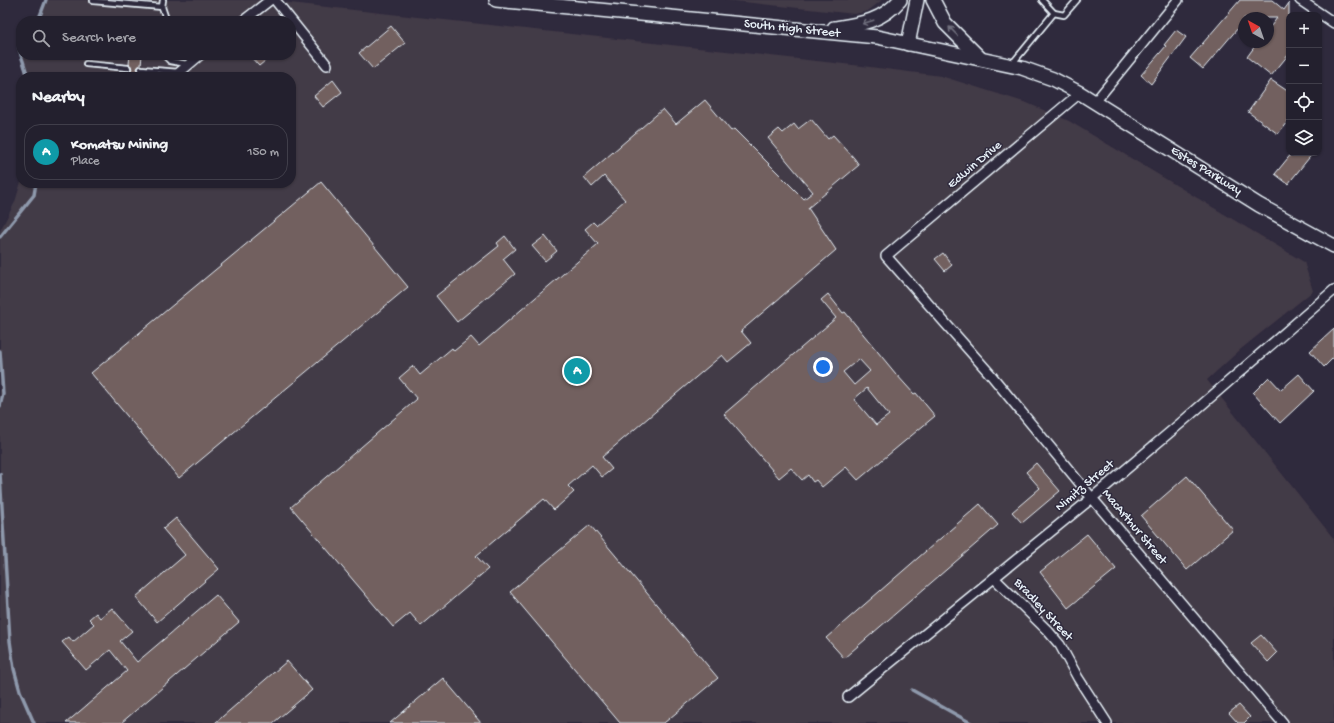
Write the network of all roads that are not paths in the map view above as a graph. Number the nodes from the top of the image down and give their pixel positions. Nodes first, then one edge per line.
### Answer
1 (93, 0) edge
2 (163, 0) edge
3 (270, 0) edge
4 (275, 0) edge
5 (496, 0) edge
6 (900, 0) edge
7 (917, 0) edge
8 (933, 0) edge
9 (1042, 0) edge
10 (1077, 0) edge
11 (1178, 0) edge
12 (1300, 0) edge
13 (162, 7) junction
14 (1054, 13) junction
15 (165, 16) edge
16 (249, 16) edge
17 (288, 16) edge
18 (1334, 23) edge
19 (296, 26) edge
20 (817, 31) junction
21 (908, 44) junction
22 (980, 58) junction
23 (169, 60) edge
24 (194, 60) edge
25 (86, 64) dead end
26 (189, 64) junction
27 (327, 65) dead end
28 (1011, 65) junction
29 (128, 68) dead end
30 (141, 69) dead end
31 (159, 72) edge
32 (180, 72) edge
33 (1080, 93) junction
34 (1095, 102) junction
35 (1334, 246) edge
36 (886, 256) joint
37 (1334, 290) edge
38 (1092, 498) junction
39 (994, 578) junction
40 (848, 697) dead end
41 (1107, 723) edge
42 (1283, 723) edge

1 - 13 lane
2 - 13 lane
3 - 16 street
4 - 17 street
5 - 20 main road, South High Street
6 -> 20 main road
7 - 21 main road
22 -> 8 main road
9 - 14 lane
10 - 14 lane
11 - 34 street
12 - 18 street
13 - 15 lane
14 - 28 lane
19 - 27 street
20 - 21 main road, South High Street
21 - 22 main road, South High Street
22 - 28 main road, South High Street
23 - 26 lane
24 - 26 street
25 - 29 lane
26 - 32 street
28 - 33 main road, South High Street
30 - 31 lane
33 - 34 main road, Estes Parkway
33 - 36 street, Edwin Drive
34 - 35 main road, Estes Parkway
36 - 38 street, MacArthur Street
37 - 38 street, Nimitz Street
38 - 39 street, Nimitz Street
38 - 42 street, MacArthur Street
39 - 40 street, Nimitz Street
39 - 41 street, Bradley Street

